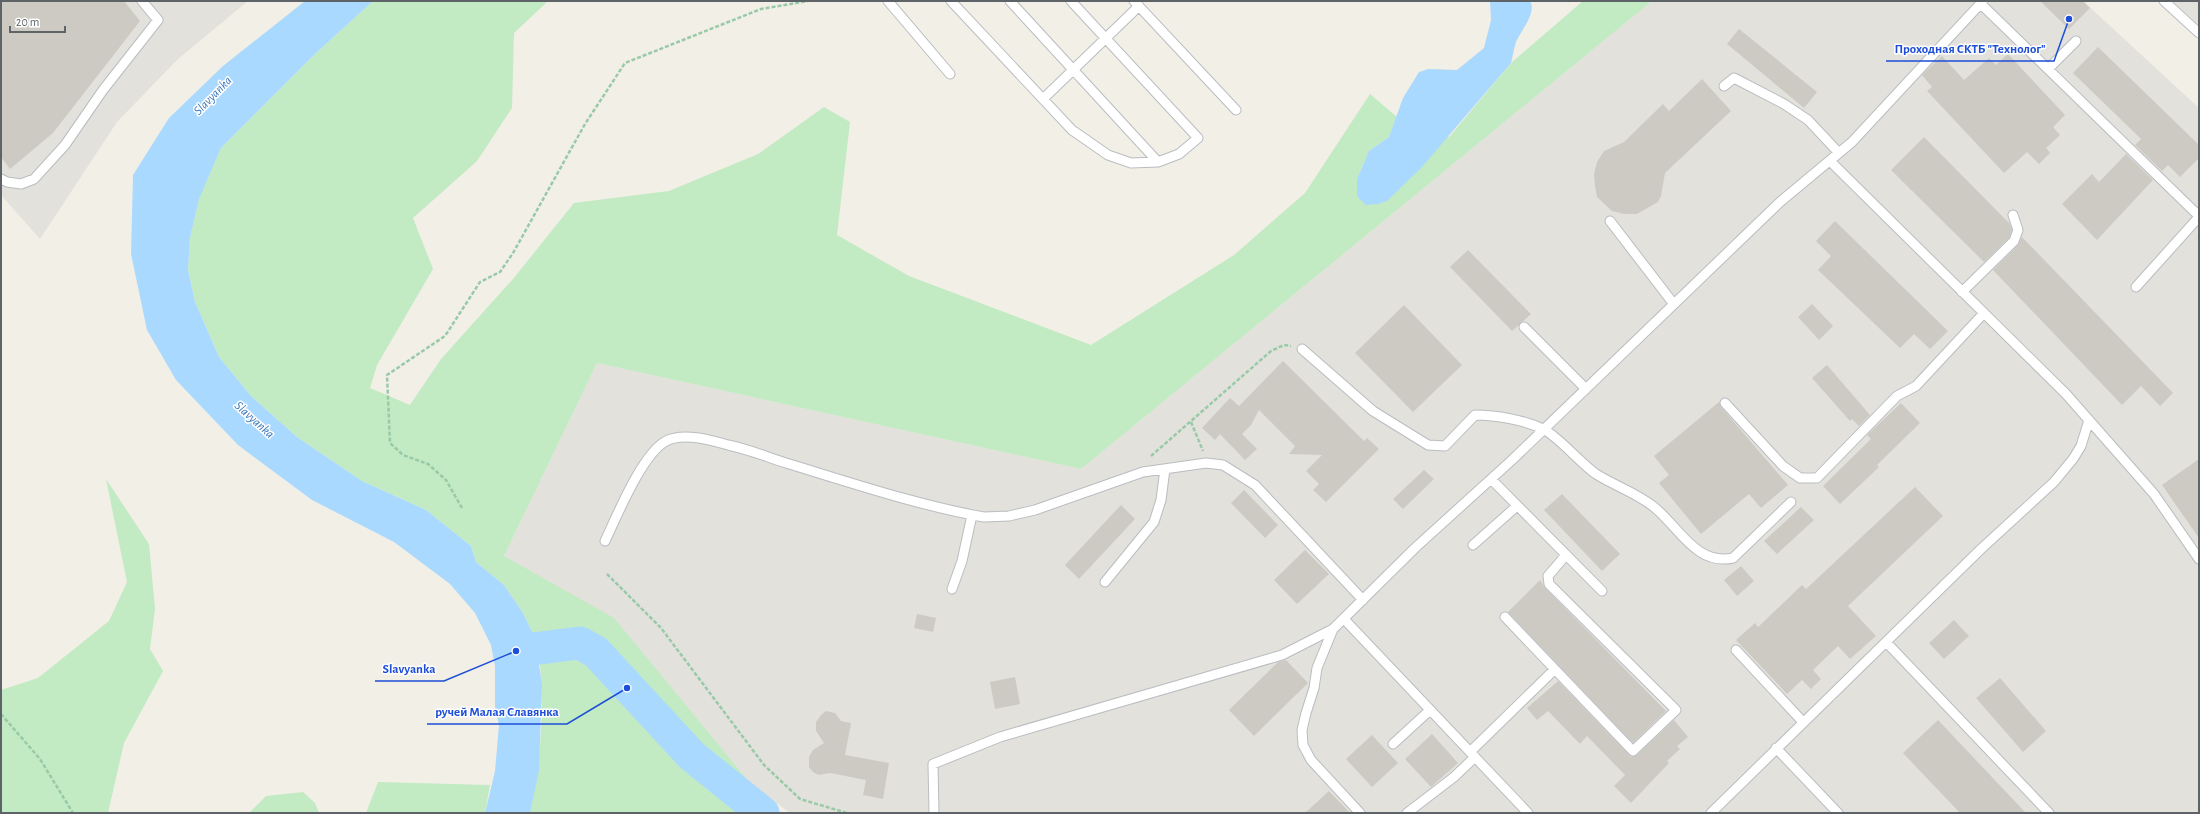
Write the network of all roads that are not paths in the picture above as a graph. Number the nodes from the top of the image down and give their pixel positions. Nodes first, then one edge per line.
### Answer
1 (142, 1) edge
2 (888, 1) edge
3 (951, 1) edge
4 (1010, 1) edge
5 (1071, 1) edge
6 (2164, 1) edge
7 (1982, 2) edge
8 (1136, 4) edge
9 (2199, 33) edge
10 (1106, 38) junction
11 (2076, 41) dead end
12 (2048, 69) junction
13 (1073, 70) junction
14 (950, 74) dead end
15 (1724, 86) dead end
16 (1043, 99) junction
17 (1236, 110) dead end
18 (1839, 153) junction
19 (1830, 161) junction
20 (1158, 162) junction
21 (1, 179) edge
22 (2013, 215) dead end
23 (2199, 217) edge
24 (1610, 221) dead end
25 (2136, 287) dead end
26 (1962, 292) junction
27 (1674, 303) junction
28 (1984, 313) junction
29 (1524, 328) dead end
30 (1302, 349) road end
31 (1586, 389) junction
32 (1725, 403) dead end
33 (2089, 420) junction
34 (1544, 429) junction
35 (1165, 469) junction
36 (1491, 480) junction
37 (1792, 502) dead end
38 (1517, 506) junction
39 (972, 515) junction
40 (605, 541) dead end
41 (1473, 545) dead end
42 (1566, 555) junction
43 (2199, 559) edge
44 (1105, 582) dead end
45 (952, 589) dead end
46 (1602, 591) dead end
47 (1363, 600) junction
48 (1505, 617) dead end
49 (1344, 619) junction
50 (1333, 629) junction
51 (1886, 642) junction
52 (1736, 650) dead end
53 (1554, 670) junction
54 (1430, 710) junction
55 (1803, 722) junction
56 (1393, 744) dead end
57 (1776, 748) junction
58 (1472, 754) junction
59 (934, 813) edge
60 (1360, 813) edge
61 (1407, 813) edge
62 (1528, 813) edge
63 (1711, 813) edge
64 (1838, 813) edge
65 (2049, 813) edge

1 - 21 lane
2 - 14 lane
3 - 16 lane
4 - 13 lane
5 - 10 lane
6 - 9 lane
7 - 12 lane
7 - 18 lane
8 - 10 lane
8 - 17 lane
10 - 13 lane
10 - 20 lane
11 - 12 lane
12 - 23 lane
13 - 16 lane
13 - 20 lane
15 - 18 lane
16 - 20 lane
18 - 19 lane
19 - 26 lane
19 - 27 lane
22 - 26 lane
23 - 25 lane
24 - 27 lane
26 - 28 lane
27 - 31 lane
28 - 32 lane
28 - 33 lane
29 - 31 lane
30 - 34 lane
31 - 34 lane
33 - 43 lane
33 - 51 lane
34 - 36 lane
34 - 37 lane
35 - 39 lane
35 - 44 lane
35 - 47 lane
36 - 38 lane
36 - 47 lane
38 - 41 lane
38 - 42 lane
39 - 40 lane
39 - 45 lane
42 - 46 lane
42 - 53 lane
47 - 49 lane
48 - 53 lane
49 - 50 lane
49 - 54 lane
50 - 59 lane
50 - 60 lane
51 - 55 lane
51 - 65 lane
52 - 55 lane
53 - 58 lane
54 - 56 lane
54 - 58 lane
55 - 57 lane
57 - 63 lane
57 - 64 lane
58 - 61 lane
58 - 62 lane

